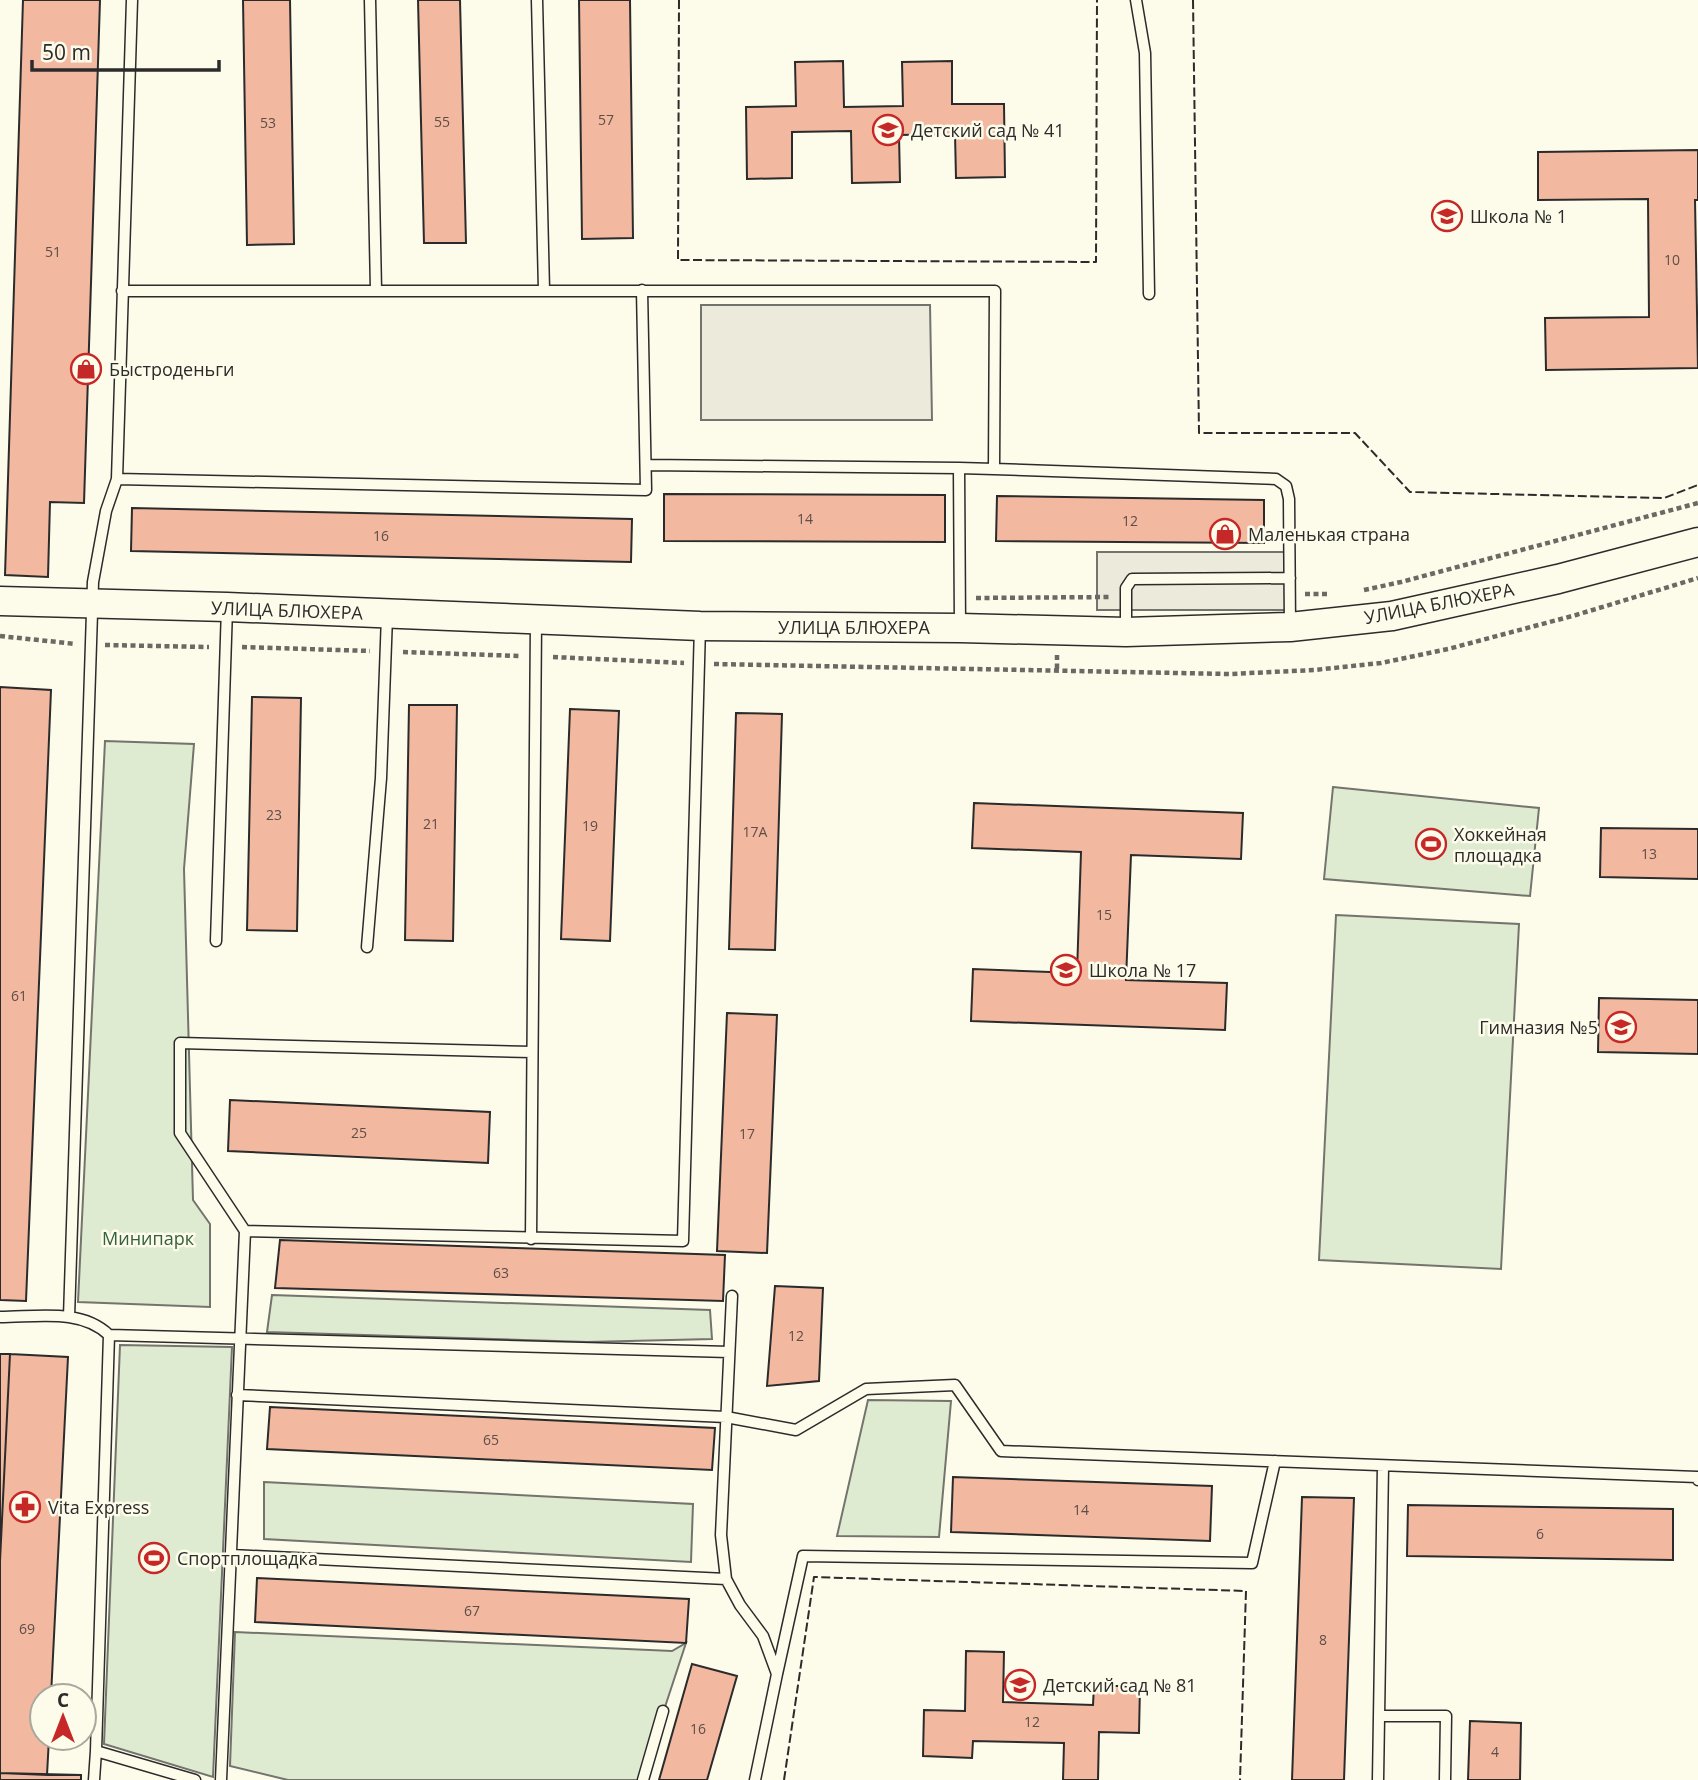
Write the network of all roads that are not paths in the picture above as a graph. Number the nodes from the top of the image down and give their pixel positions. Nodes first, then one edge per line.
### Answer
1 (132, 0) edge
2 (370, 0) edge
3 (537, 0) edge
4 (1136, 0) edge
5 (376, 290) junction
6 (544, 290) junction
7 (642, 290) junction
8 (122, 291) junction
9 (1149, 294) dead end
10 (646, 465) junction
11 (959, 468) junction
12 (994, 469) junction
13 (117, 479) junction
14 (1698, 542) edge
15 (1290, 578) junction
16 (0, 601) edge
17 (92, 605) junction
18 (227, 607) junction
19 (387, 613) junction
20 (536, 619) junction
21 (700, 626) junction
22 (1290, 627) junction
23 (960, 628) junction
24 (1126, 632) junction
25 (216, 941) dead end
26 (366, 947) dead end
27 (532, 1052) junction
28 (245, 1231) junction
29 (531, 1239) junction
30 (732, 1296) dead end
31 (0, 1317) edge
32 (69, 1317) junction
33 (110, 1335) junction
34 (240, 1339) junction
35 (729, 1352) junction
36 (237, 1395) junction
37 (726, 1417) junction
38 (1275, 1461) junction
39 (1383, 1466) junction
40 (1698, 1480) edge
41 (232, 1555) junction
42 (726, 1578) junction
43 (777, 1674) junction
44 (98, 1692) edge
45 (663, 1711) dead end
46 (1379, 1716) junction
47 (96, 1752) edge
48 (98, 1752) edge
49 (94, 1780) edge
50 (195, 1780) edge
51 (220, 1780) edge
52 (643, 1780) edge
53 (755, 1780) edge
54 (1378, 1780) edge
55 (1446, 1780) edge

1 - 8 lane
2 - 5 lane
3 - 6 lane
4 - 9 lane
5 - 6 lane
5 - 8 lane
6 - 7 lane
7 - 10 lane
7 - 12 lane
8 - 13 lane
10 - 11 lane
10 - 13 lane
11 - 12 lane
11 - 23 lane
12 - 15 lane
13 - 17 lane
14 - 22 street, УЛИЦА БЛЮХЕРА
15 - 22 lane
15 - 24 lane
16 - 17 street, УЛИЦА БЛЮХЕРА
17 - 18 street, УЛИЦА БЛЮХЕРА
17 - 32 lane
18 - 19 street, УЛИЦА БЛЮХЕРА
18 - 25 lane
19 - 20 street, УЛИЦА БЛЮХЕРА
19 - 26 lane
20 - 21 street, УЛИЦА БЛЮХЕРА
20 - 27 lane
21 - 23 street, УЛИЦА БЛЮХЕРА
21 - 29 lane
22 - 24 street, УЛИЦА БЛЮХЕРА
23 - 24 street, УЛИЦА БЛЮХЕРА
27 - 28 lane
27 - 29 lane
28 - 29 lane
28 - 34 lane
30 - 35 lane
31 - 32 lane
32 - 33 lane
33 - 34 lane
33 - 44 lane
34 - 35 lane
34 - 36 lane
35 - 37 lane
36 - 37 lane
36 - 41 lane
37 - 38 lane
37 - 42 lane
38 - 39 lane
38 - 43 lane
39 - 40 lane
39 - 46 lane
41 - 42 lane
41 - 51 lane
42 - 43 lane
43 - 53 lane
45 - 52 lane
46 - 54 lane
46 - 55 lane
47 - 49 lane
48 - 50 lane

